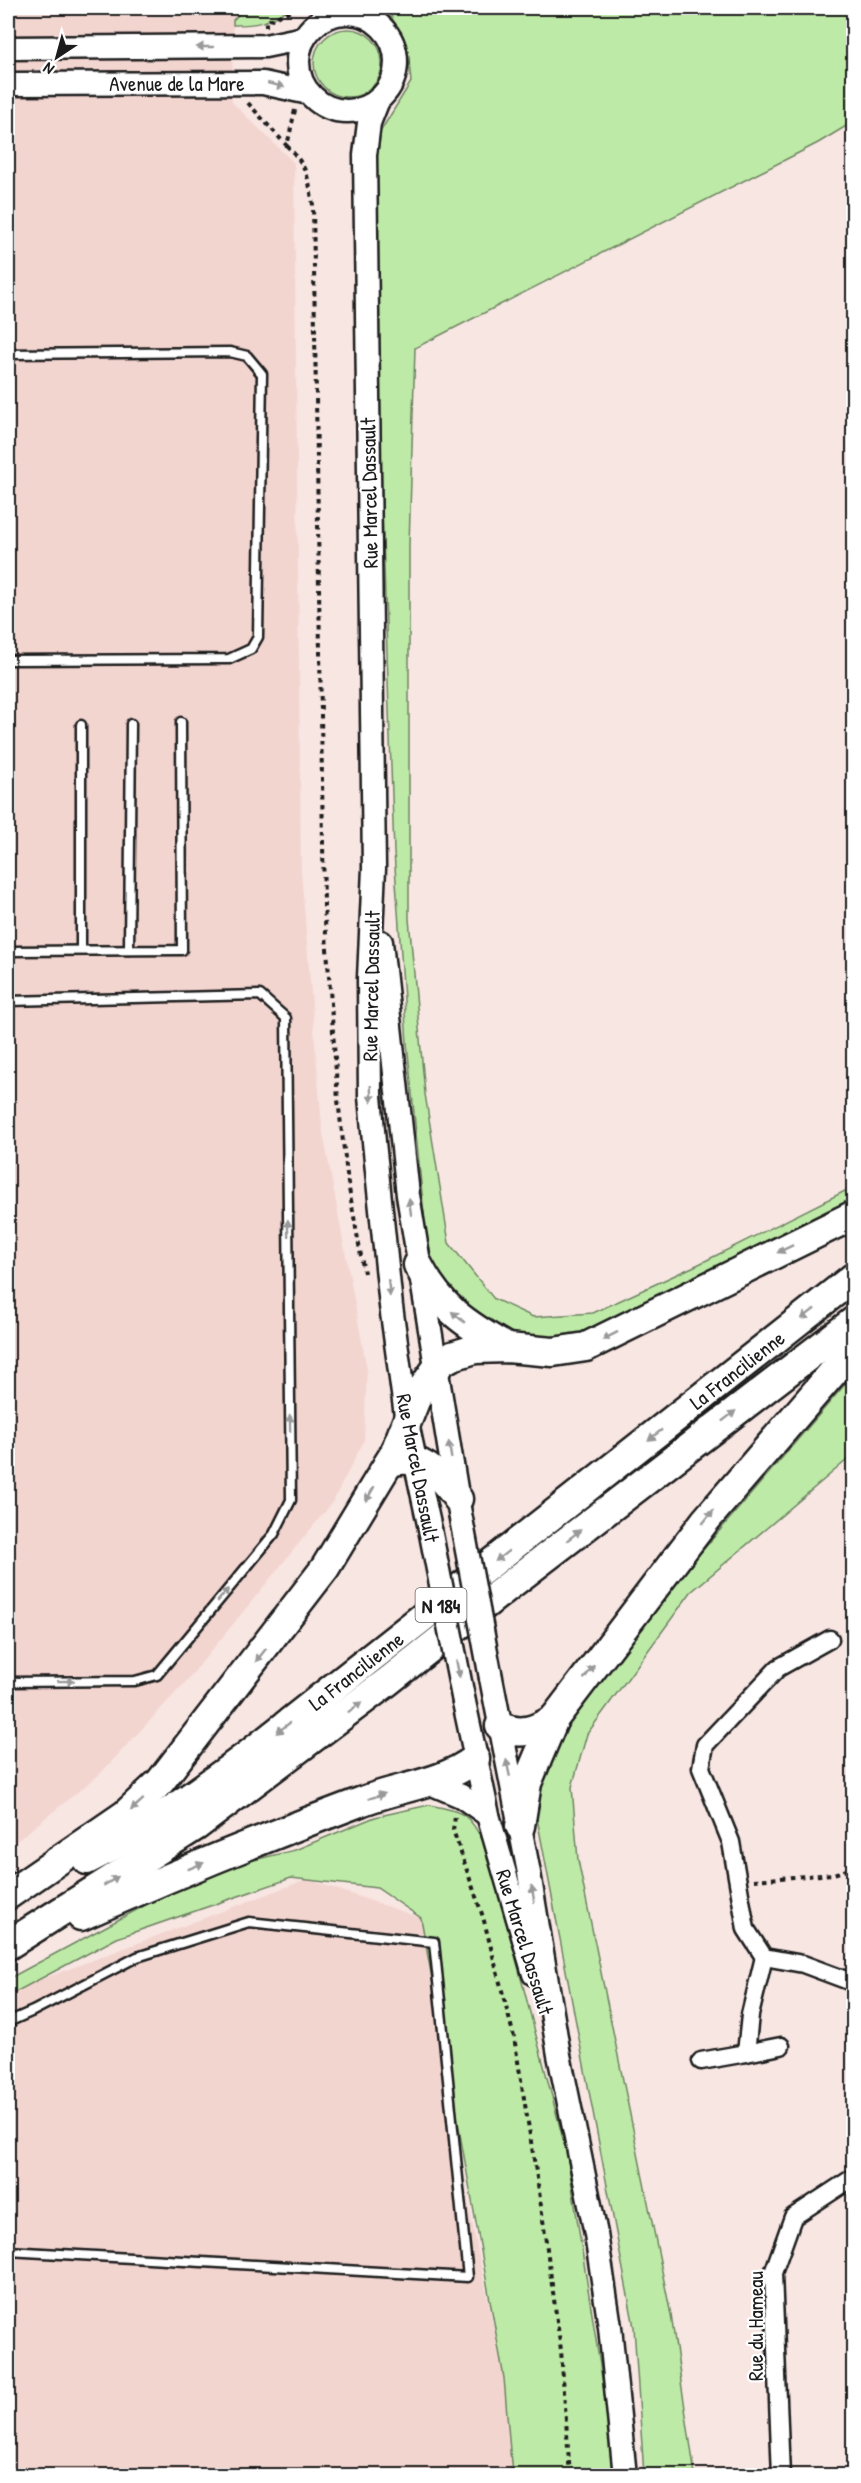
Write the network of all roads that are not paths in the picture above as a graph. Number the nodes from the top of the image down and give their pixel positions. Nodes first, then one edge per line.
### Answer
1 (362, 8) edge
2 (324, 15) edge
3 (378, 25) junction
4 (304, 38) junction
5 (8, 48) edge
6 (8, 84) edge
7 (303, 99) junction
8 (378, 100) junction
9 (331, 109) junction
10 (365, 155) junction
11 (8, 354) edge
12 (8, 660) edge
13 (181, 722) dead end
14 (131, 724) dead end
15 (81, 725) dead end
16 (374, 868) junction
17 (81, 950) junction
18 (129, 950) junction
19 (8, 951) edge
20 (8, 1001) edge
21 (854, 1215) edge
22 (418, 1265) junction
23 (854, 1277) edge
24 (854, 1321) edge
25 (507, 1348) junction
26 (854, 1348) edge
27 (436, 1366) junction
28 (407, 1424) junction
29 (402, 1463) junction
30 (459, 1503) junction
31 (830, 1639) dead end
32 (8, 1682) edge
33 (554, 1719) junction
34 (500, 1726) junction
35 (475, 1759) junction
36 (428, 1782) junction
37 (488, 1815) junction
38 (520, 1826) junction
39 (8, 1895) edge
40 (8, 1901) edge
41 (8, 1947) edge
42 (764, 1957) junction
43 (854, 1983) edge
44 (8, 2022) edge
45 (781, 2046) dead end
46 (746, 2053) junction
47 (559, 2055) junction
48 (701, 2061) dead end
49 (854, 2177) edge
50 (8, 2251) edge
51 (625, 2475) edge
52 (781, 2475) edge

1 - 3 street
2 - 3 street
2 - 4 street
3 - 8 street
4 -> 5 street, Avenue de la Mare
4 - 7 street
6 -> 7 street, Avenue de la Mare
7 - 9 street
8 - 9 street
8 - 10 street, Rue Marcel Dassault
9 - 10 street, Rue Marcel Dassault
10 - 16 street, Rue Marcel Dassault
11 - 12 lane
13 - 18 lane
14 - 18 lane
15 - 17 lane
22 -> 16 street, Rue Marcel Dassault
16 -> 28 street, Rue Marcel Dassault
17 - 18 lane
17 - 19 lane
32 -> 20 lane
21 -> 25 highway
25 -> 22 highway
22 - 27 street, Rue Marcel Dassault
23 -> 40 highway, La Francilienne / N 184
41 -> 24 highway, La Francilienne / N 184
25 - 27 highway
33 -> 26 highway
27 - 28 highway
30 -> 27 street, Rue Marcel Dassault
28 - 29 highway
29 - 30 highway
29 -> 35 street, Rue Marcel Dassault, bridge
29 -> 39 highway
30 - 34 street, Rue Marcel Dassault, bridge
31 - 42 street
33 - 34 highway
33 - 38 highway
34 - 35 street
38 -> 34 street, Rue Marcel Dassault
35 - 36 highway
35 - 37 street, Rue Marcel Dassault
36 - 37 street
41 -> 36 highway
37 - 47 street, Rue Marcel Dassault
47 -> 38 street, Rue Marcel Dassault
42 - 43 street
42 - 46 street
44 - 50 lane
45 - 46 street
46 - 48 street
47 - 51 street, Rue Marcel Dassault
49 - 52 street, Rue du Hameau

